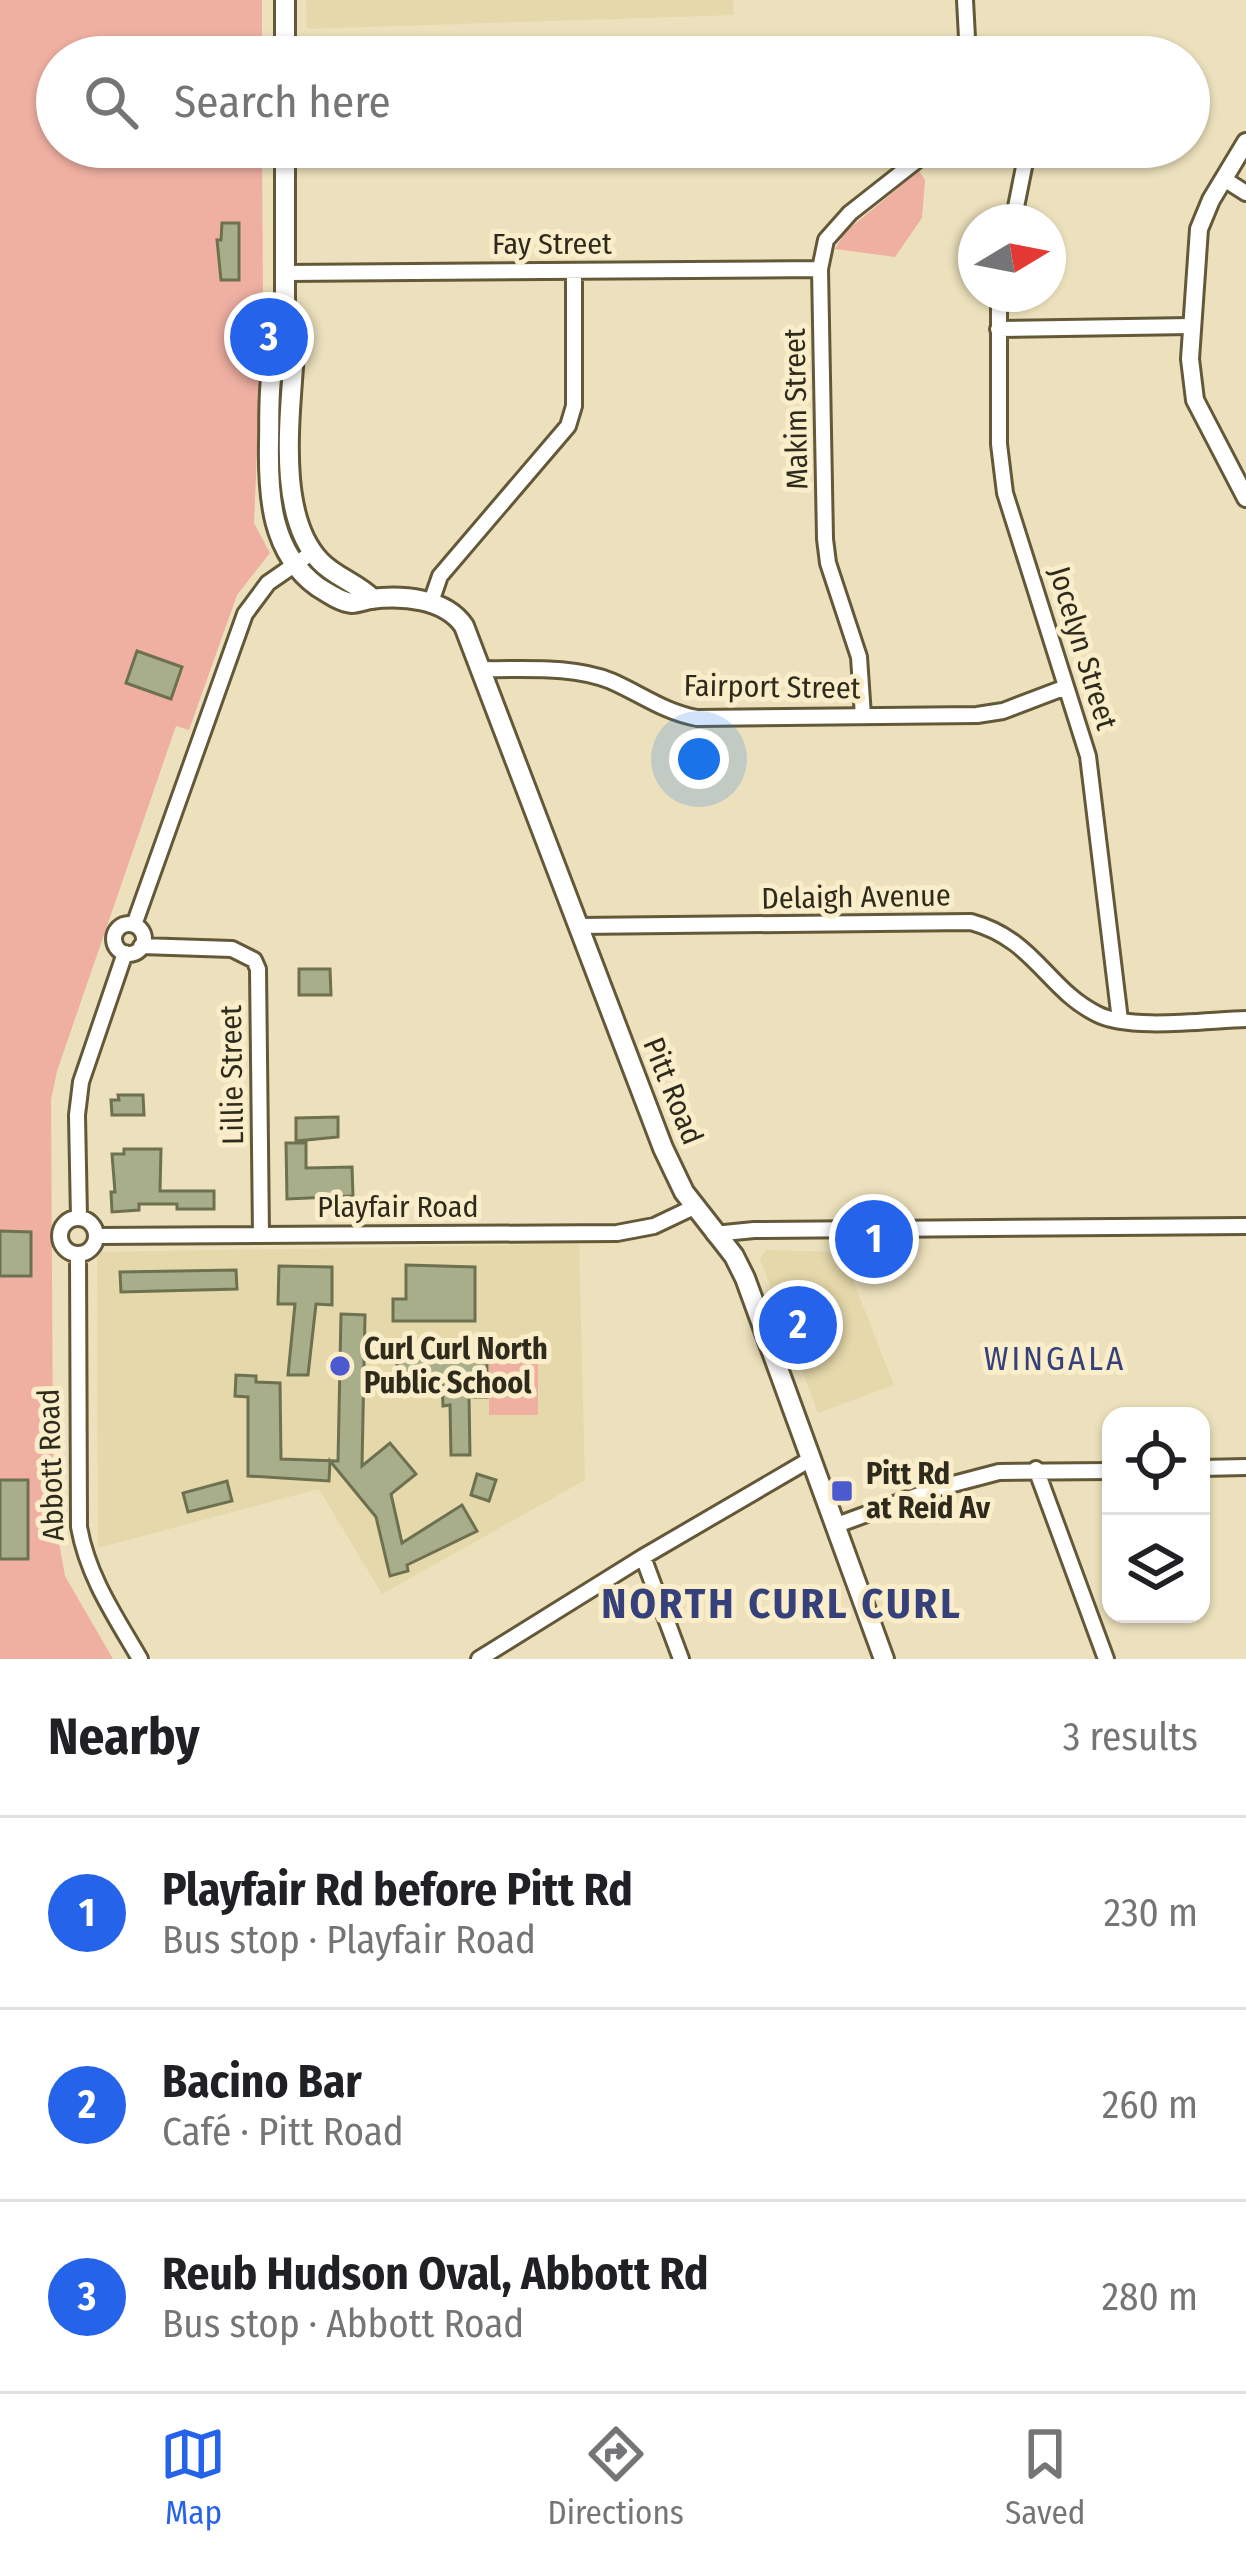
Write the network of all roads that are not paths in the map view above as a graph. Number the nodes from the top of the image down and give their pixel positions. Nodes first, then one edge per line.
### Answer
1 (285, 0) edge
2 (965, 0) edge
3 (285, 36) edge
4 (967, 36) edge
5 (1246, 142) edge
6 (285, 168) edge
7 (907, 168) edge
8 (1024, 168) edge
9 (1224, 178) junction
10 (1246, 193) edge
11 (1017, 204) edge
12 (820, 269) junction
13 (574, 271) junction
14 (285, 273) junction
15 (998, 312) edge
16 (1191, 326) junction
17 (998, 329) junction
18 (285, 334) junction
19 (1246, 498) edge
20 (313, 552) junction
21 (294, 563) junction
22 (373, 599) junction
23 (430, 602) junction
24 (481, 669) junction
25 (1066, 687) junction
26 (863, 716) junction
27 (134, 926) junction
28 (578, 926) junction
29 (141, 946) junction
30 (125, 953) junction
31 (1246, 1019) edge
32 (1120, 1020) junction
33 (694, 1207) junction
34 (79, 1218) junction
35 (1246, 1226) edge
36 (714, 1234) junction
37 (261, 1235) junction
38 (97, 1236) junction
39 (78, 1255) junction
40 (809, 1460) junction
41 (1246, 1467) edge
42 (1210, 1468) edge
43 (1036, 1469) junction
44 (1102, 1471) edge
45 (834, 1526) junction
46 (643, 1557) junction
47 (140, 1659) edge
48 (479, 1659) edge
49 (681, 1659) edge
50 (884, 1659) edge
51 (1106, 1659) edge

1 - 3 main road
2 - 4 street
5 - 9 street
6 - 14 main road
7 - 12 street, Makim Street
8 - 11 street
9 - 10 street
9 - 16 street
12 - 13 street, Fay Street
12 - 26 street, Makim Street
13 - 14 street, Fay Street
13 - 23 street
14 - 18 main road
15 - 17 street, Jocelyn Street
16 - 17 street
16 - 19 street
17 - 25 street, Jocelyn Street
18 - 20 main road
18 - 21 main road
20 - 21 street, Abbott Road
20 - 22 main road
21 - 22 main road
21 - 27 street, Abbott Road
22 - 23 main road
23 - 24 main road, Pitt Road
24 - 26 street, Fairport Street
24 - 28 main road, Pitt Road
25 - 26 street, Fairport Street
25 - 32 street, Jocelyn Street
27 - 29 street
27 - 30 street, Abbott Road
28 - 32 street, Delaigh Avenue
28 - 33 main road, Pitt Road
29 - 30 street
29 - 37 street, Lillie Street
30 - 34 street, Abbott Road
31 - 32 street, Delaigh Avenue
33 - 36 main road, Pitt Road
33 - 37 street, Playfair Road
34 - 38 street
34 - 39 street, Abbott Road
35 - 36 street
36 - 40 main road, Pitt Road
37 - 38 street, Playfair Road
38 - 39 street
39 - 47 street, Abbott Road
40 - 45 main road, Pitt Road
40 - 46 street
41 - 42 street
43 - 44 street
43 - 45 street
43 - 51 street
45 - 50 main road, Pitt Road
46 - 48 street
46 - 49 street

